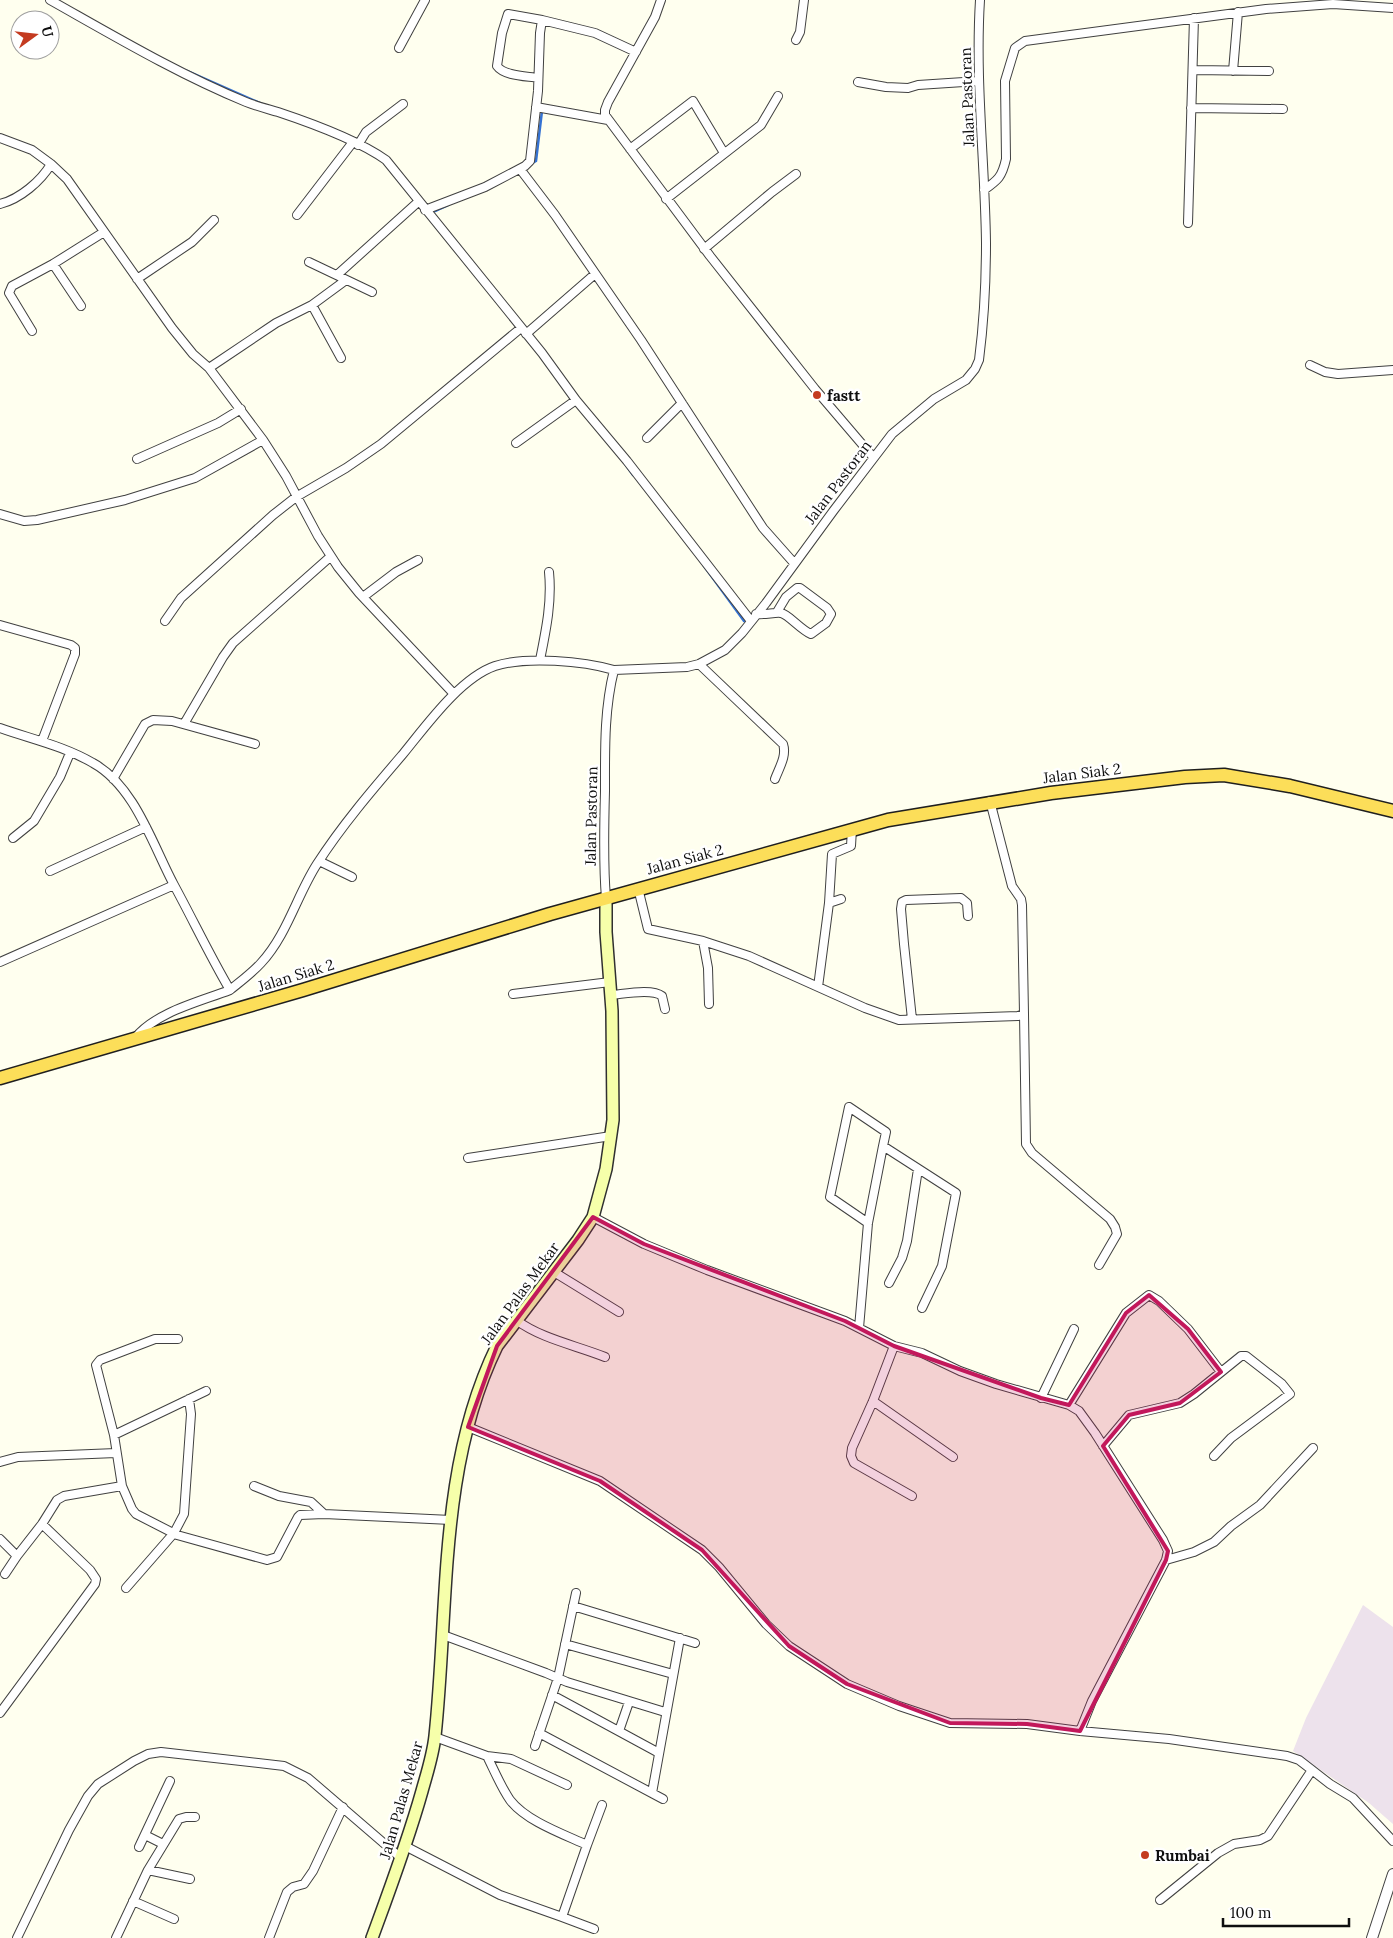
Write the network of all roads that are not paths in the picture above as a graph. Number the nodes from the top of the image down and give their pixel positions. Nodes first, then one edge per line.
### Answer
1 (50, 0) edge
2 (424, 0) edge
3 (661, 0) edge
4 (804, 0) edge
5 (980, 0) edge
6 (1297, 3) edge
7 (1393, 8) edge
8 (1238, 12) junction
9 (1194, 18) junction
10 (542, 20) junction
11 (796, 40) dead end
12 (399, 48) dead end
13 (636, 52) junction
14 (1193, 70) junction
15 (1233, 71) junction
16 (1268, 71) dead end
17 (538, 78) junction
18 (978, 81) junction
19 (858, 82) dead end
20 (778, 96) dead end
21 (403, 104) dead end
22 (536, 107) junction
23 (1191, 108) junction
24 (1283, 109) dead end
25 (608, 120) junction
26 (0, 138) edge
27 (355, 144) junction
28 (630, 149) junction
29 (724, 153) junction
30 (52, 164) junction
31 (520, 169) junction
32 (796, 174) dead end
33 (984, 190) junction
34 (666, 199) junction
35 (418, 202) junction
36 (0, 204) edge
37 (426, 210) junction
38 (297, 215) dead end
39 (214, 220) dead end
40 (1188, 223) dead end
41 (104, 232) junction
42 (704, 249) junction
43 (309, 262) dead end
44 (53, 264) junction
45 (595, 274) junction
46 (337, 275) junction
47 (138, 279) junction
48 (346, 280) junction
49 (372, 292) dead end
50 (312, 305) junction
51 (82, 306) dead end
52 (32, 331) dead end
53 (523, 331) junction
54 (341, 358) dead end
55 (1310, 364) dead end
56 (209, 368) junction
57 (1393, 370) edge
58 (576, 400) junction
59 (682, 404) junction
60 (240, 409) junction
61 (647, 438) dead end
62 (263, 440) junction
63 (516, 443) dead end
64 (873, 457) junction
65 (137, 459) dead end
66 (296, 497) junction
67 (0, 514) edge
68 (330, 557) junction
69 (418, 560) dead end
70 (794, 563) junction
71 (549, 572) dead end
72 (363, 597) junction
73 (777, 612) junction
74 (753, 617) junction
75 (165, 621) dead end
76 (0, 625) edge
77 (540, 660) junction
78 (699, 664) junction
79 (614, 670) junction
80 (454, 694) junction
81 (184, 724) junction
82 (0, 728) edge
83 (42, 741) junction
84 (255, 744) dead end
85 (70, 753) junction
86 (113, 779) junction
87 (775, 779) dead end
88 (990, 802) junction
89 (1393, 811) edge
90 (146, 827) junction
91 (852, 830) junction
92 (13, 838) dead end
93 (319, 861) junction
94 (50, 871) dead end
95 (352, 877) dead end
96 (174, 886) junction
97 (638, 888) junction
98 (606, 898) junction
99 (841, 899) dead end
100 (830, 903) junction
101 (968, 916) dead end
102 (703, 941) junction
103 (0, 962) edge
104 (610, 982) junction
105 (818, 987) junction
106 (230, 990) junction
107 (513, 994) dead end
108 (611, 995) junction
109 (709, 1004) dead end
110 (665, 1010) dead end
111 (1024, 1014) junction
112 (912, 1019) junction
113 (134, 1040) junction
114 (0, 1078) edge
115 (611, 1136) junction
116 (883, 1146) junction
117 (468, 1158) dead end
118 (918, 1168) junction
119 (593, 1217) junction
120 (868, 1222) junction
121 (1099, 1265) dead end
122 (554, 1272) junction
123 (889, 1283) dead end
124 (922, 1308) dead end
125 (619, 1312) dead end
126 (516, 1320) junction
127 (859, 1328) junction
128 (1074, 1329) dead end
129 (178, 1339) dead end
130 (894, 1346) junction
131 (604, 1357) dead end
132 (1222, 1372) junction
133 (206, 1391) dead end
134 (1041, 1398) junction
135 (189, 1399) junction
136 (873, 1401) junction
137 (1069, 1405) junction
138 (468, 1427) junction
139 (114, 1435) junction
140 (1104, 1446) junction
141 (1313, 1448) dead end
142 (116, 1453) junction
143 (1214, 1456) dead end
144 (953, 1457) dead end
145 (0, 1462) edge
146 (122, 1486) junction
147 (254, 1486) dead end
148 (912, 1496) dead end
149 (324, 1514) junction
150 (451, 1520) junction
151 (42, 1524) junction
152 (174, 1533) junction
153 (0, 1539) edge
154 (17, 1556) junction
155 (1166, 1560) junction
156 (5, 1574) dead end
157 (126, 1588) dead end
158 (576, 1593) dead end
159 (574, 1606) junction
160 (443, 1635) junction
161 (680, 1638) junction
162 (695, 1643) dead end
163 (565, 1644) junction
164 (673, 1674) junction
165 (558, 1678) junction
166 (552, 1695) junction
167 (629, 1702) junction
168 (666, 1712) junction
169 (0, 1713) edge
170 (619, 1731) junction
171 (1080, 1731) junction
172 (539, 1733) junction
173 (435, 1737) junction
174 (535, 1746) dead end
175 (658, 1753) junction
176 (487, 1756) junction
177 (1312, 1770) junction
178 (170, 1780) dead end
179 (567, 1785) dead end
180 (652, 1793) junction
181 (663, 1799) dead end
182 (602, 1805) dead end
183 (343, 1807) junction
184 (195, 1817) dead end
185 (145, 1834) junction
186 (1393, 1841) edge
187 (164, 1844) junction
188 (587, 1845) junction
189 (405, 1846) junction
190 (139, 1847) dead end
191 (401, 1858) junction
192 (148, 1870) junction
193 (1393, 1874) edge
194 (190, 1879) dead end
195 (1160, 1900) dead end
196 (133, 1901) junction
197 (562, 1917) junction
198 (174, 1919) dead end
199 (594, 1929) dead end
200 (17, 1938) edge
201 (117, 1938) edge
202 (269, 1938) edge
203 (372, 1938) edge
204 (1372, 1938) edge

1 - 27 street
2 - 12 street
3 - 13 street
4 - 11 street
5 - 18 street, Jalan Pastoran
6 - 7 street
6 - 8 street
8 - 9 street
8 - 15 street
9 - 14 street
9 - 33 street
10 - 13 street
10 - 17 street
10 - 17 street
13 - 25 street
14 - 15 street
14 - 23 street
15 - 16 street
17 - 22 street
18 - 19 street
18 - 33 street, Jalan Pastoran
20 - 29 street
21 - 27 street
22 - 25 street
22 - 31 street
23 - 24 street
23 - 40 street
25 - 28 street
26 - 30 street
27 - 35 street
27 - 38 street
28 - 29 street
28 - 34 street
29 - 34 street
30 - 36 street
30 - 41 street
31 - 37 street
31 - 45 street
32 - 42 street
33 - 64 street, Jalan Pastoran
34 - 42 street
35 - 37 street
35 - 46 street
37 - 53 street
39 - 47 street
41 - 44 street
41 - 47 street
42 - 64 street
43 - 46 street
44 - 51 street
44 - 52 street
45 - 53 street
45 - 59 street
46 - 48 street
47 - 56 street
48 - 49 street
48 - 50 street
50 - 54 street
50 - 56 street
53 - 58 street
53 - 66 street
55 - 57 street
56 - 60 street
58 - 63 street
58 - 74 street
59 - 61 street
59 - 70 street
60 - 62 street
60 - 65 street
62 - 66 street
62 - 67 street
64 - 70 street, Jalan Pastoran
66 - 68 street
66 - 75 street
68 - 72 street
68 - 81 street
69 - 72 street
70 - 74 street, Jalan Pastoran
71 - 77 street
72 - 80 street
73 - 73 street
73 - 74 street
74 - 78 street, Jalan Pastoran
76 - 83 street
77 - 79 street
77 - 80 street
78 - 79 street, Jalan Pastoran
78 - 87 street
79 - 98 street, Jalan Pastoran
80 - 93 street
81 - 84 street
81 - 86 street
82 - 83 street
83 - 85 street
85 - 86 street
85 - 92 street
86 - 90 street
88 - 89 highway, Jalan Siak 2
88 - 91 highway, Jalan Siak 2
88 - 111 street
90 - 94 street
90 - 96 street
91 - 97 highway, Jalan Siak 2
91 - 100 street
93 - 95 street
93 - 106 street
96 - 103 street
96 - 106 street
97 - 98 highway, Jalan Siak 2
97 - 102 street
98 - 104 main road, Jalan Palas Mekar
98 - 113 highway, Jalan Siak 2
99 - 100 street
100 - 105 street
101 - 112 street
102 - 105 street
102 - 109 street
104 - 107 street
104 - 108 main road, Jalan Palas Mekar
105 - 112 street
106 - 113 street
108 - 110 street
108 - 115 main road, Jalan Palas Mekar
111 - 112 street
111 - 121 street
113 - 114 highway, Jalan Siak 2
115 - 117 street
115 - 119 main road, Jalan Palas Mekar
116 - 118 street
116 - 120 street
116 - 120 street
118 - 123 street
118 - 124 street
119 - 122 main road, Jalan Palas Mekar
119 - 127 street
120 - 127 street
122 - 125 street
122 - 126 main road, Jalan Palas Mekar
126 - 131 street
126 - 138 main road, Jalan Palas Mekar
127 - 130 street
128 - 134 street
129 - 139 street
130 - 134 street
130 - 136 street
132 - 137 street
132 - 140 street
132 - 143 street
133 - 135 street
134 - 137 street
135 - 139 street
135 - 152 street
136 - 144 street
136 - 148 street
137 - 140 street
138 - 150 main road, Jalan Palas Mekar
138 - 171 street
139 - 142 street
140 - 155 street
141 - 155 street
142 - 145 street
142 - 146 street
146 - 151 street
146 - 152 street
147 - 149 street
149 - 150 street
149 - 152 street
150 - 160 main road, Jalan Palas Mekar
151 - 154 street
151 - 169 street
152 - 157 street
153 - 154 street
154 - 156 street
155 - 171 street
158 - 159 street
159 - 161 street
159 - 163 street
160 - 165 street
160 - 173 main road, Jalan Palas Mekar
161 - 162 street
161 - 164 street
163 - 164 street
163 - 165 street
164 - 168 street
165 - 166 street
165 - 167 street
166 - 170 street
166 - 172 street
167 - 168 street
167 - 170 street
168 - 175 street
170 - 175 street
171 - 177 street
172 - 174 street
172 - 180 street
173 - 176 street
173 - 189 main road, Jalan Palas Mekar
175 - 180 street
176 - 179 street
176 - 188 street
177 - 186 street
177 - 195 street
178 - 185 street
180 - 181 street
182 - 188 street
183 - 191 street
183 - 200 street
183 - 202 street
184 - 187 street
185 - 187 street
185 - 190 street
187 - 192 street
188 - 197 street
189 - 191 main road, Jalan Palas Mekar
189 - 197 street
191 - 203 main road, Jalan Palas Mekar
192 - 194 street
192 - 196 street
193 - 204 street
196 - 198 street
196 - 201 street
197 - 199 street

